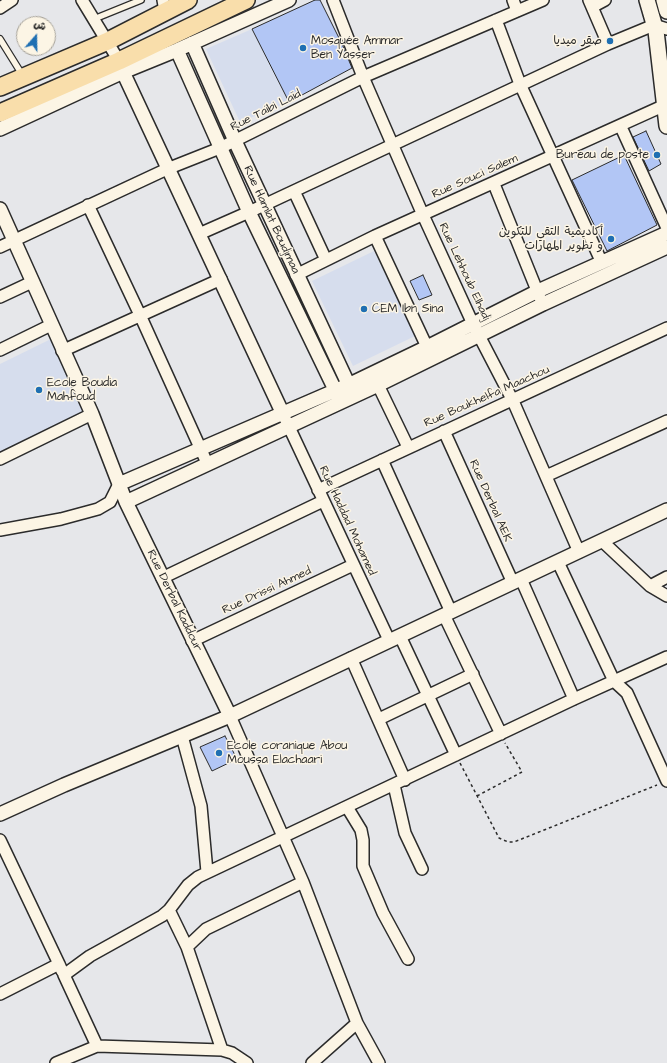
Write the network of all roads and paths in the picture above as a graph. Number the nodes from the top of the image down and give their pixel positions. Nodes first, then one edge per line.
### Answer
1 (12, 0) edge
2 (82, 0) edge
3 (141, 0) edge
4 (188, 0) edge
5 (246, 0) edge
6 (288, 0) edge
7 (333, 0) edge
8 (513, 0) edge
9 (543, 0) edge
10 (605, 0) edge
11 (647, 0) edge
12 (664, 0) edge
13 (591, 4) edge
14 (164, 5) edge
15 (1, 6) edge
16 (518, 11) junction
17 (667, 11) edge
18 (94, 19) junction
19 (496, 20) junction
20 (660, 27) edge
21 (0, 39) edge
22 (108, 41) junction
23 (192, 43) junction
24 (608, 44) junction
25 (177, 50) junction
26 (121, 66) junction
27 (24, 77) junction
28 (363, 77) junction
29 (520, 84) junction
30 (0, 87) edge
31 (665, 105) junction
32 (0, 113) edge
33 (667, 126) edge
34 (620, 127) junction
35 (0, 129) edge
36 (235, 141) junction
37 (392, 145) junction
38 (220, 148) junction
39 (554, 155) junction
40 (167, 170) junction
41 (494, 184) junction
42 (294, 191) junction
43 (88, 205) junction
44 (264, 205) junction
45 (0, 209) edge
46 (249, 212) junction
47 (423, 215) junction
48 (667, 228) edge
49 (667, 233) edge
50 (200, 234) junction
51 (375, 236) junction
52 (14, 240) junction
53 (0, 247) edge
54 (667, 247) edge
55 (326, 260) junction
56 (602, 263) junction
57 (296, 275) junction
58 (221, 279) junction
59 (32, 282) junction
60 (538, 292) junction
61 (0, 297) edge
62 (543, 304) junction
63 (140, 315) junction
64 (473, 324) junction
65 (51, 325) junction
66 (667, 328) edge
67 (479, 336) junction
68 (427, 347) junction
69 (0, 350) edge
70 (62, 351) junction
71 (378, 385) junction
72 (351, 390) junction
73 (338, 396) junction
74 (513, 400) junction
75 (282, 412) junction
76 (92, 414) junction
77 (667, 421) edge
78 (288, 426) junction
79 (444, 430) junction
80 (408, 447) junction
81 (200, 448) junction
82 (0, 459) edge
83 (382, 460) junction
84 (207, 463) junction
85 (546, 476) junction
86 (119, 484) junction
87 (318, 490) junction
88 (323, 501) junction
89 (110, 502) junction
90 (126, 502) junction
91 (667, 510) edge
92 (0, 530) edge
93 (602, 541) junction
94 (579, 552) junction
95 (558, 562) junction
96 (353, 565) junction
97 (667, 577) edge
98 (162, 578) junction
99 (517, 581) junction
100 (650, 586) junction
101 (667, 596) edge
102 (448, 613) junction
103 (394, 638) junction
104 (192, 641) junction
105 (667, 657) edge
106 (351, 658) junction
107 (473, 674) junction
108 (614, 680) junction
109 (427, 695) junction
110 (574, 698) junction
111 (230, 716) junction
112 (380, 719) junction
113 (501, 734) junction
114 (182, 736) junction
115 (456, 755) junction
116 (405, 780) junction
117 (667, 781) edge
118 (394, 785) junction
119 (476, 796) junction
120 (348, 807) junction
121 (0, 814) edge
122 (283, 836) junction
123 (0, 840) edge
124 (422, 869) dead end
125 (207, 872) junction
126 (303, 882) junction
127 (169, 910) junction
128 (187, 947) junction
129 (408, 959) dead end
130 (59, 964) junction
131 (64, 975) junction
132 (0, 994) edge
133 (357, 1024) junction
134 (97, 1046) junction
135 (222, 1050) junction
136 (56, 1063) edge
137 (247, 1063) edge
138 (312, 1063) edge
139 (379, 1063) edge

1 - 15 street
2 - 18 street
3 - 18 lane
4 - 14 main road
5 - 26 main road
6 - 23 street
7 - 28 street, Rue Lehhoub Elhadj
8 - 16 street
9 - 16 street, Rue Taïbi Laïd
10 - 13 street
11 - 20 main road
12 - 17 main road
13 - 24 street
14 - 22 main road
16 - 19 street, Rue Taïbi Laïd
18 - 22 street
19 - 28 street, Rue Taïbi Laïd
19 - 29 street
20 - 24 street
20 - 31 main road
21 - 27 lane
22 - 26 street
22 - 27 main road
23 - 25 street
23 - 36 street, Rue Hamlat Boudjmaa
24 - 29 street
25 - 26 street
25 - 38 street, Rue Hamlat Boudjmaa
26 - 32 main road
26 - 35 street
26 - 40 street
27 - 30 main road
28 - 36 street, Rue Taïbi Laïd
28 - 37 street, Rue Lehhoub Elhadj
29 - 37 street
29 - 39 street
31 - 33 main road
31 - 34 street, Rue Souci Salem
34 - 39 street, Rue Souci Salem
34 - 48 street
36 - 38 street, Rue Taïbi Laïd
36 - 44 street, Rue Hamlat Boudjmaa
37 - 42 street
37 - 47 street, Rue Lehhoub Elhadj
38 - 40 street, Rue Taïbi Laïd
38 - 46 street, Rue Hamlat Boudjmaa
39 - 41 street, Rue Souci Salem
39 - 56 street
40 - 43 street, Rue Taïbi Laïd
40 - 50 street
41 - 47 street, Rue Souci Salem
41 - 60 street
42 - 44 street
42 - 55 street
43 - 52 street, Rue Taïbi Laïd
43 - 63 street
44 - 46 street
44 - 57 street, Rue Hamlat Boudjmaa
45 - 52 street, Rue Derbal Kaddour
46 - 50 street
46 - 73 street, Rue Hamlat Boudjmaa
47 - 51 street, Rue Souci Salem
47 - 64 street, Rue Lehhoub Elhadj
49 - 56 street
50 - 58 street
51 - 55 street, Rue Souci Salem
51 - 68 street
52 - 53 street, Rue Taïbi Laïd
52 - 59 street, Rue Derbal Kaddour
54 - 62 street
55 - 57 street, Rue Souci Salem
56 - 60 street
57 - 72 street, Rue Hamlat Boudjmaa
58 - 63 street
58 - 75 street
59 - 61 street
59 - 65 street, Rue Derbal Kaddour
60 - 62 street
60 - 64 street
62 - 67 street
63 - 70 street
63 - 81 street
64 - 67 street, Rue Lehhoub Elhadj
64 - 68 street
65 - 69 street
65 - 70 street, Rue Derbal Kaddour
66 - 74 street, Rue Boukhelfa Maachou
67 - 71 street
67 - 74 street, Rue Lehhoub Elhadj
68 - 72 street
70 - 76 street, Rue Derbal Kaddour
71 - 72 street
71 - 80 street
72 - 73 street
73 - 75 street
73 - 78 street
74 - 79 street, Rue Boukhelfa Maachou
74 - 85 street, Rue Lehhoub Elhadj
75 - 78 street, Rue Haddad Mohamed
75 - 81 street
76 - 82 street
76 - 86 street, Rue Derbal Kaddour
77 - 85 street
78 - 84 street
78 - 87 street, Rue Haddad Mohamed
79 - 80 street, Rue Boukhelfa Maachou
79 - 99 street, Rue Derbal AEK
80 - 83 street, Rue Boukhelfa Maachou
81 - 84 street
81 - 86 street
83 - 87 street, Rue Boukhelfa Maachou
83 - 102 street
84 - 90 street
85 - 94 street, Rue Lehhoub Elhadj
86 - 89 street
86 - 90 street, Rue Derbal Kaddour
87 - 88 street, Rue Haddad Mohamed
88 - 96 street, Rue Haddad Mohamed
88 - 98 street
89 - 90 street
89 - 92 street
90 - 98 street, Rue Derbal Kaddour
91 - 93 street
93 - 94 street
93 - 100 street
94 - 95 street
95 - 99 street
95 - 108 street
96 - 103 street, Rue Haddad Mohamed
96 - 104 street, Rue Drissi Ahmed
97 - 100 street
98 - 104 street, Rue Derbal Kaddour
99 - 102 street
99 - 110 street, Rue Derbal AEK
100 - 101 street
102 - 103 street
102 - 107 street
103 - 106 street
103 - 109 street, Rue Haddad Mohamed
104 - 111 street, Rue Derbal Kaddour
105 - 108 street
106 - 111 street
106 - 112 street
107 - 109 street
107 - 113 street
108 - 110 street
108 - 117 street
109 - 112 street
109 - 115 street, Rue Haddad Mohamed
110 - 113 street
111 - 114 street
111 - 122 street
112 - 116 street
113 - 115 street
113 - 119 path
114 - 121 street
114 - 125 street
115 - 116 street
115 - 119 path
116 - 118 street
117 - 119 path
118 - 120 street
118 - 124 street
120 - 122 street
120 - 129 street
122 - 125 street
122 - 126 street
123 - 130 street
125 - 127 street
126 - 128 street
126 - 133 street
127 - 128 street
127 - 131 street
128 - 135 street
130 - 131 street
130 - 132 street
131 - 134 street
133 - 138 street
133 - 139 street
134 - 135 street
134 - 136 street
135 - 137 street

